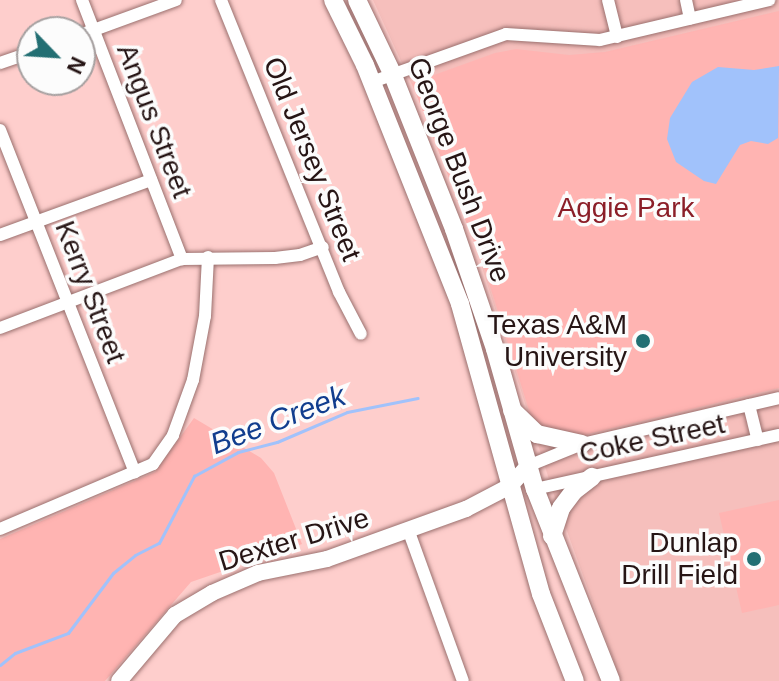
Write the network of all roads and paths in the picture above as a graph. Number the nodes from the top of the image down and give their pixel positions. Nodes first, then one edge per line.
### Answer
1 (176, 0) edge
2 (221, 0) edge
3 (333, 0) edge
4 (357, 0) edge
5 (608, 0) edge
6 (686, 0) edge
7 (710, 0) edge
8 (769, 0) edge
9 (713, 14) junction
10 (690, 19) junction
11 (96, 29) edge
12 (617, 37) junction
13 (96, 38) edge
14 (392, 73) junction
15 (372, 82) junction
16 (0, 130) edge
17 (151, 180) junction
18 (37, 222) junction
19 (0, 235) edge
20 (323, 247) junction
21 (208, 257) junction
22 (182, 259) junction
23 (68, 302) junction
24 (0, 328) edge
25 (361, 334) dead end
26 (779, 398) edge
27 (749, 405) junction
28 (512, 409) junction
29 (779, 435) edge
30 (758, 440) junction
31 (582, 444) junction
32 (528, 466) junction
33 (135, 472) junction
34 (592, 477) junction
35 (510, 486) junction
36 (535, 489) junction
37 (0, 529) edge
38 (409, 532) junction
39 (552, 536) junction
40 (119, 681) edge
41 (463, 681) edge
42 (575, 681) edge
43 (611, 681) edge

1 - 11 street
2 - 20 street, Old Jersey Street
3 - 15 main road, George Bush Drive
4 - 14 main road, George Bush Drive
5 - 12 street
6 - 10 street
7 - 9 street
8 - 9 street
9 - 10 street
10 - 12 street
12 - 14 street
13 - 17 street, Angus Street
14 - 15 street
14 - 28 main road, George Bush Drive
15 - 35 main road, George Bush Drive
16 - 18 street, Kerry Street
17 - 18 street
17 - 22 street, Angus Street
18 - 19 street
18 - 23 street, Kerry Street
20 - 21 street
20 - 25 street, Old Jersey Street
21 - 22 street
21 - 33 street
22 - 23 street
23 - 24 street
23 - 33 street, Kerry Street
26 - 27 street
27 - 30 street
27 - 31 street
28 - 31 main road
28 - 32 main road, George Bush Drive
29 - 30 street, Coke Street
30 - 34 street, Coke Street
31 - 32 street
32 - 35 street
32 - 36 main road, George Bush Drive
33 - 37 street
34 - 36 street, Coke Street
34 - 39 main road
35 - 36 street
35 - 38 street, Dexter Drive
35 - 42 main road, George Bush Drive
36 - 39 main road, George Bush Drive
38 - 40 street, Dexter Drive
38 - 41 street
39 - 43 main road, George Bush Drive

